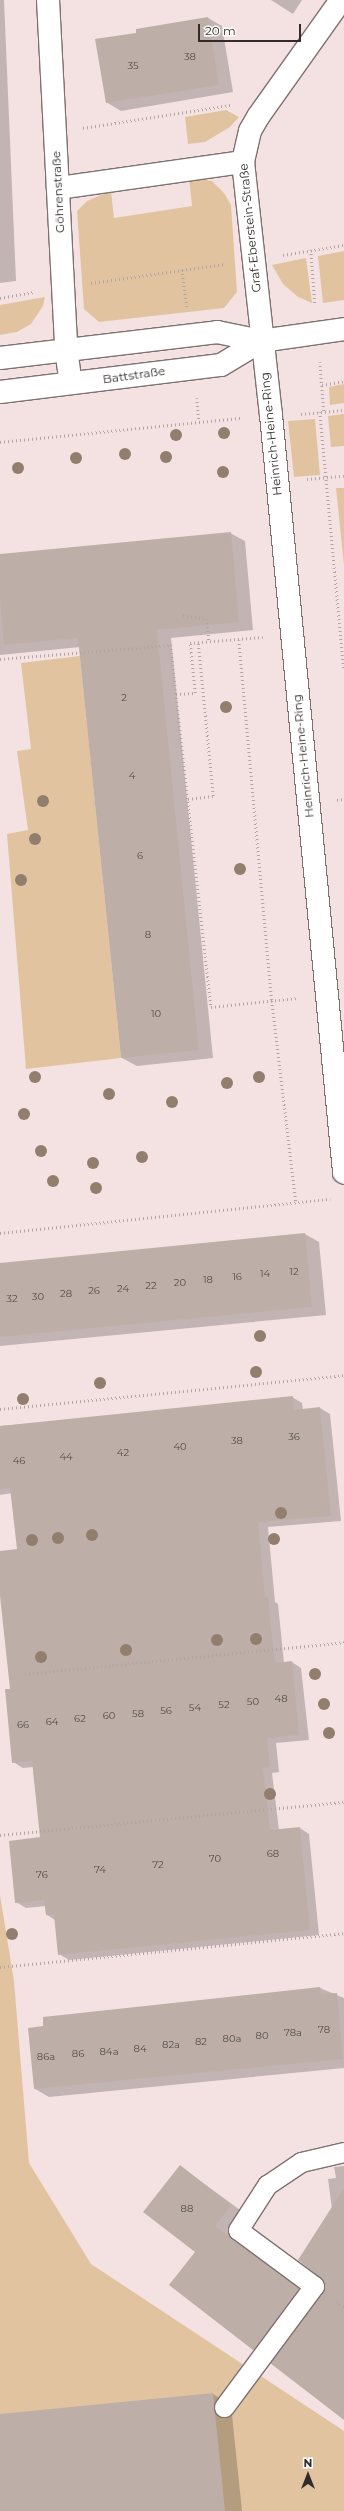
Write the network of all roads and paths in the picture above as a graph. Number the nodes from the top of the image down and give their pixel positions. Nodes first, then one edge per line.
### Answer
1 (48, 0) edge
2 (341, 0) edge
3 (258, 117) junction
4 (55, 132) junction
5 (243, 162) junction
6 (58, 188) junction
7 (344, 245) edge
8 (254, 259) junction
9 (62, 287) junction
10 (0, 298) edge
11 (344, 329) edge
12 (261, 340) junction
13 (66, 349) junction
14 (0, 358) edge
15 (344, 381) edge
16 (71, 383) junction
17 (322, 385) dead end
18 (0, 392) edge
19 (344, 410) edge
20 (320, 412) junction
21 (271, 415) junction
22 (0, 442) edge
23 (344, 476) edge
24 (326, 478) junction
25 (183, 615) dead end
26 (209, 642) junction
27 (198, 643) junction
28 (0, 659) edge
29 (344, 670) edge
30 (176, 694) junction
31 (188, 799) junction
32 (272, 1002) junction
33 (341, 1111) edge
34 (344, 1172) edge
35 (337, 1198) dead end
36 (296, 1202) junction
37 (0, 1233) edge
38 (344, 1375) edge
39 (0, 1409) edge
40 (344, 1642) edge
41 (25, 1674) dead end
42 (344, 1802) edge
43 (0, 1835) edge
44 (344, 1933) edge
45 (0, 1967) edge
46 (344, 2152) edge
47 (224, 2407) dead end

1 - 4 street, Göhrenstraße
2 - 3 street, Graf-Eberstein-Straße
3 - 4 path
3 - 5 street, Graf-Eberstein-Straße
4 - 6 street, Göhrenstraße
5 - 6 street
5 - 8 street, Graf-Eberstein-Straße
6 - 9 street, Göhrenstraße
7 - 8 path
8 - 9 path
8 - 12 street, Graf-Eberstein-Straße
9 - 10 path
9 - 13 street, Göhrenstraße
11 - 12 street, Battstraße
12 - 13 street, Battstraße
12 - 16 street, Battstraße
12 - 21 street, Heinrich-Heine-Ring
13 - 14 street, Battstraße
13 - 16 street, Göhrenstraße
15 - 17 path
16 - 18 street, Battstraße
19 - 20 path
20 - 21 path
20 - 24 path
21 - 22 path
21 - 33 street, Heinrich-Heine-Ring
23 - 24 path
24 - 29 path
25 - 26 path
26 - 27 path
26 - 32 path
27 - 30 path
27 - 31 path
28 - 30 path
30 - 31 path
31 - 32 path
32 - 36 path
33 - 34 street, Heinrich-Heine-Ring
35 - 36 path
36 - 37 path
38 - 39 path
40 - 41 path
42 - 43 path
44 - 45 path
46 - 47 lane

